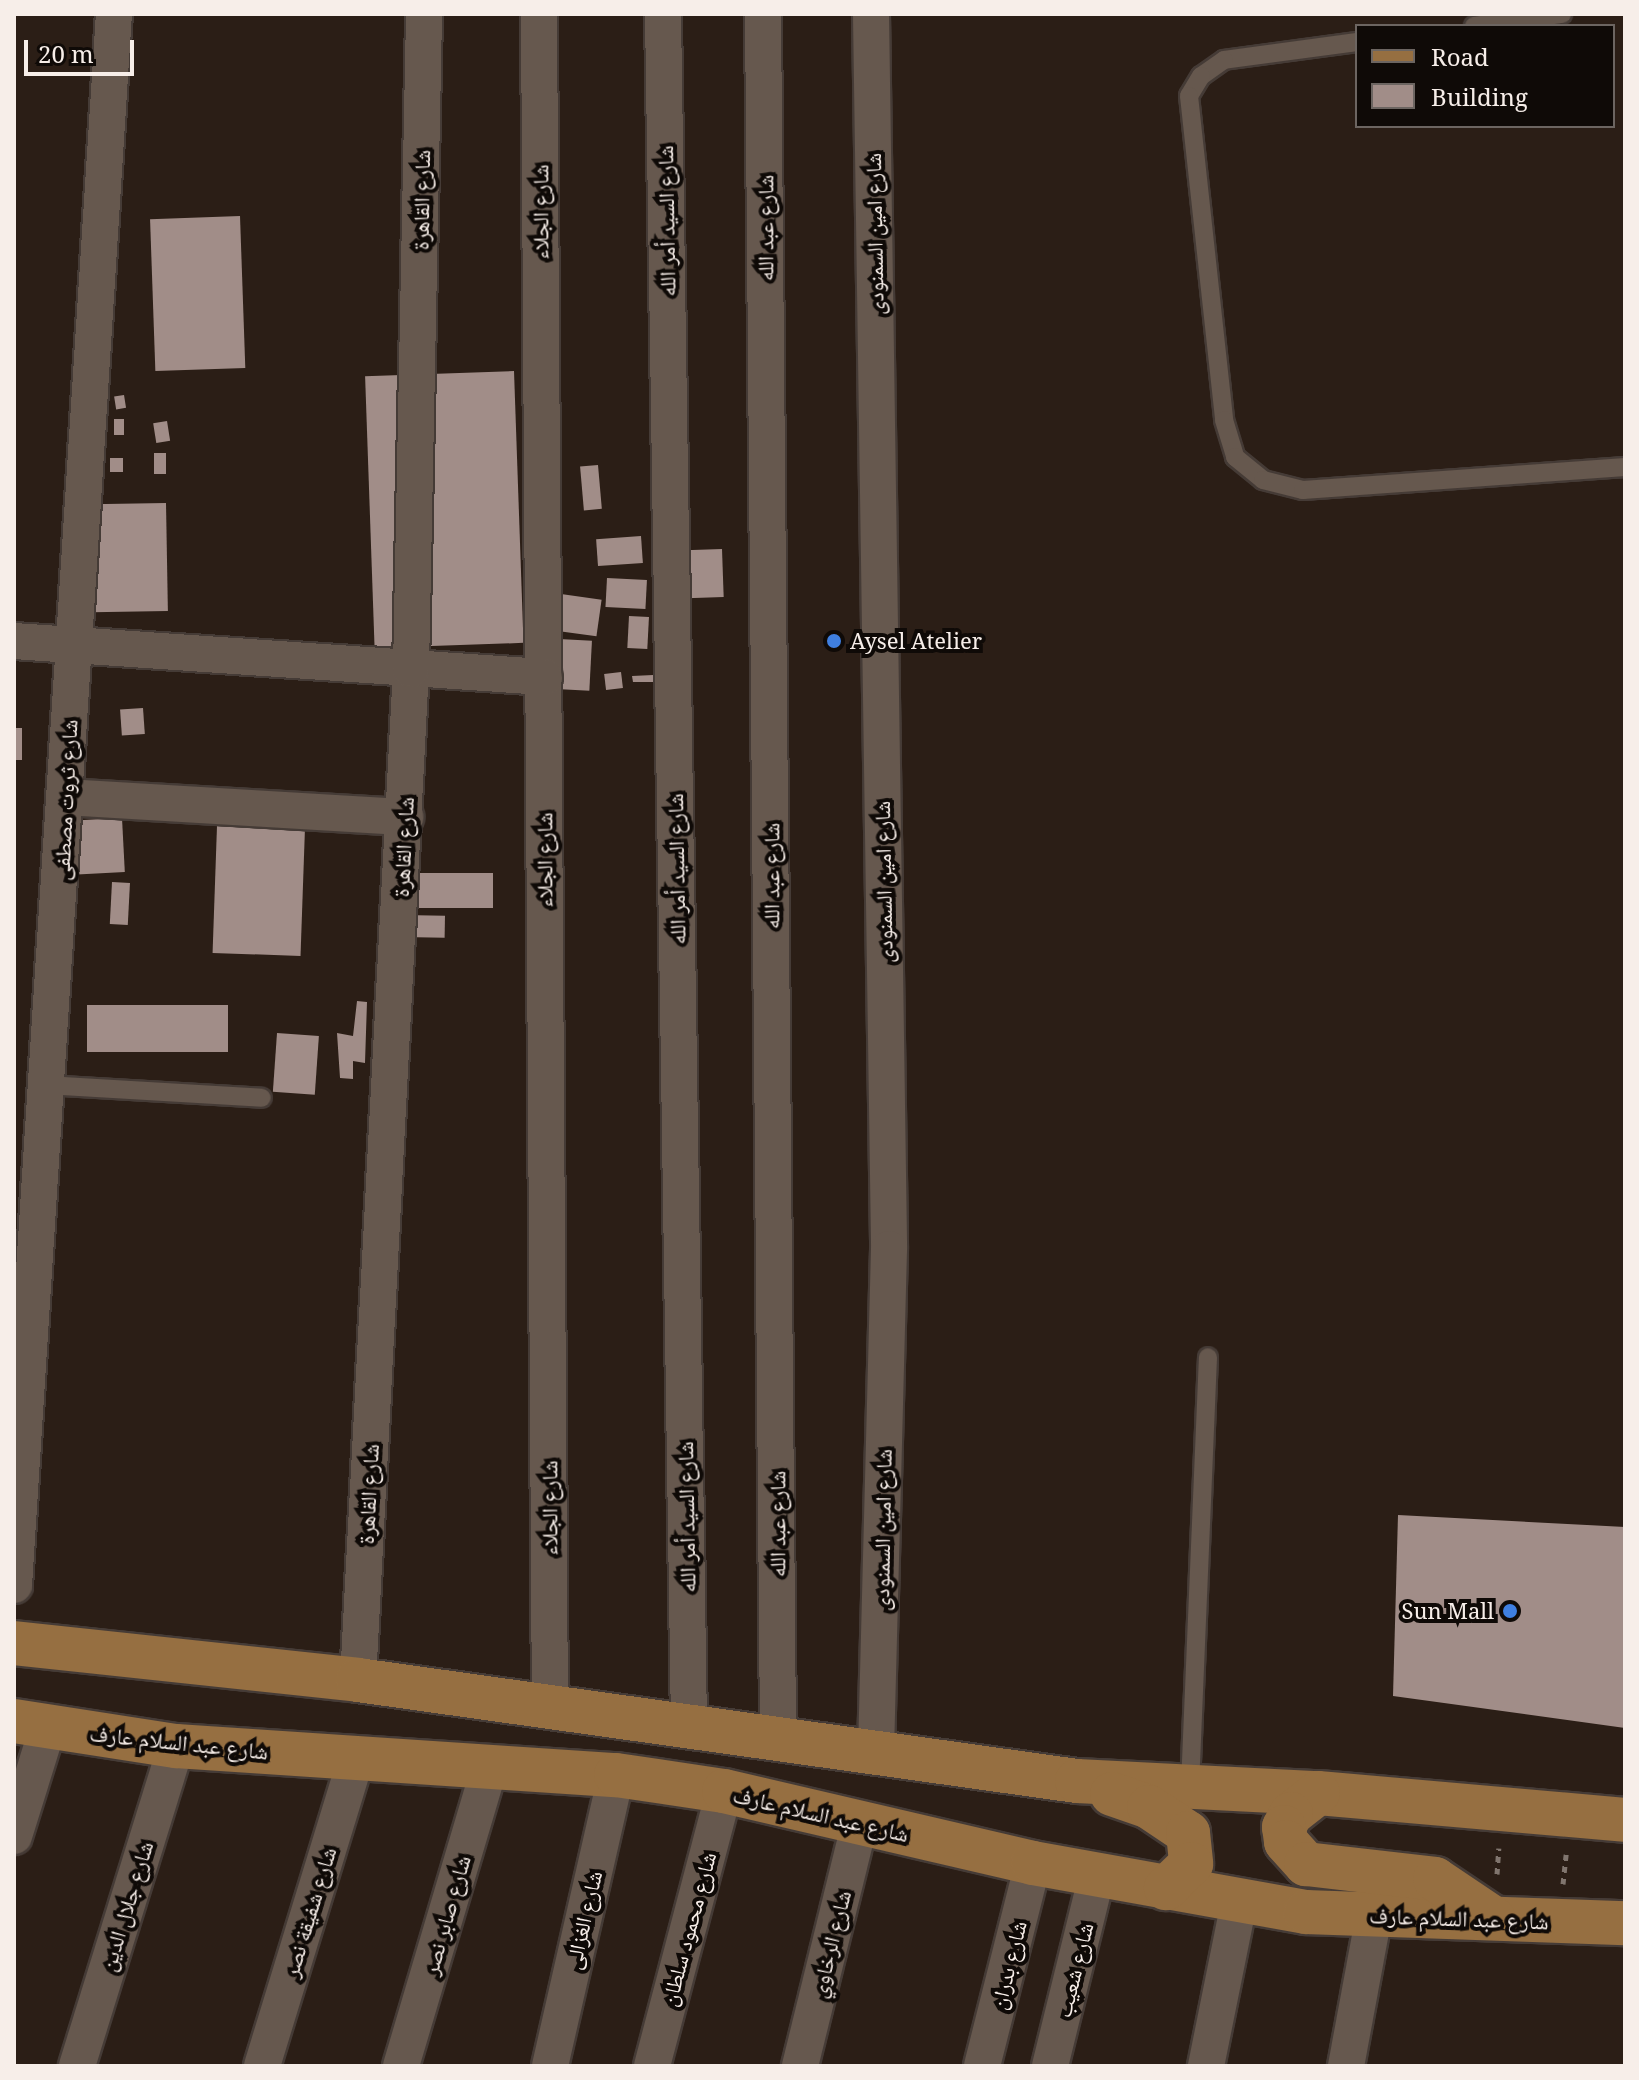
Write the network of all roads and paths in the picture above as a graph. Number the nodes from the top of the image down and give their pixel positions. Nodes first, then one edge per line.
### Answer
1 (114, 14) edge
2 (424, 14) edge
3 (539, 14) edge
4 (663, 14) edge
5 (763, 14) edge
6 (871, 14) edge
7 (1562, 14) edge
8 (1489, 24) edge
9 (1355, 42) edge
10 (1625, 467) edge
11 (14, 641) edge
12 (73, 644) junction
13 (411, 669) junction
14 (544, 677) junction
15 (66, 797) junction
16 (405, 817) junction
17 (46, 1085) junction
18 (262, 1098) dead end
19 (1208, 1357) dead end
20 (14, 1585) edge
21 (14, 1643) edge
22 (358, 1680) junction
23 (550, 1706) junction
24 (31, 1724) edge
25 (689, 1725) junction
26 (778, 1737) junction
27 (176, 1746) junction
28 (876, 1751) junction
29 (356, 1758) junction
30 (490, 1765) junction
31 (616, 1775) junction
32 (1077, 1781) junction
33 (1190, 1786) junction
34 (724, 1791) junction
35 (1318, 1793) junction
36 (1503, 1809) junction
37 (1570, 1815) junction
38 (1625, 1820) edge
39 (860, 1822) junction
40 (14, 1836) edge
41 (1033, 1863) junction
42 (1097, 1874) junction
43 (1166, 1888) junction
44 (1239, 1903) junction
45 (1374, 1915) junction
46 (1493, 1918) junction
47 (1560, 1921) junction
48 (1625, 1923) edge
49 (77, 2066) edge
50 (262, 2066) edge
51 (401, 2066) edge
52 (550, 2066) edge
53 (652, 2066) edge
54 (800, 2066) edge
55 (982, 2066) edge
56 (1050, 2066) edge
57 (1206, 2066) edge
58 (1346, 2066) edge

1 - 12 street, شارع ثروت مصطفى
2 - 13 street, شارع القاهرة
3 - 14 street, شارع الجلاء
4 - 25 street, شارع السيد أمر الله
5 - 26 street, شارع عبد الله
6 - 28 street, شارع امين السمنودى
7 - 8 lane
9 - 10 lane
11 - 12 street
12 - 13 street
12 - 15 street, شارع ثروت مصطفى
13 - 14 street
13 - 16 street, شارع القاهرة
14 - 23 street, شارع الجلاء
15 - 16 street
15 - 17 street, شارع ثروت مصطفى
16 - 22 street, شارع القاهرة
17 - 18 lane
17 - 20 street, شارع ثروت مصطفى
19 - 33 lane
21 - 22 main road
22 - 23 main road
23 - 25 main road
24 - 27 main road, شارع عبد السلام عارف
24 - 40 street
25 - 26 main road
26 - 28 main road
27 - 29 main road, شارع عبد السلام عارف
27 - 49 street, شارع جلال الدين
28 - 32 main road
29 - 30 main road, شارع عبد السلام عارف
29 - 50 street, شارع شفيقة نصر
30 - 31 main road, شارع عبد السلام عارف
30 - 51 street, شارع صابر نصر
31 - 34 main road, شارع عبد السلام عارف
31 - 52 street, شارع الغزالى
32 - 33 main road
32 - 43 main road
33 - 35 main road
34 - 39 main road, شارع عبد السلام عارف
34 - 53 street, شارع محمود سلطان
35 - 36 main road
35 - 46 main road
36 - 37 main road
36 - 46 path
37 - 38 main road
37 - 47 path
39 - 41 main road, شارع عبد السلام عارف
39 - 54 street, شارع الرخاوي
41 - 42 main road, شارع عبد السلام عارف
41 - 55 street, شارع بدران
42 - 43 main road, شارع عبد السلام عارف
42 - 56 street, شارع شعيب
43 - 44 main road, شارع عبد السلام عارف
44 - 45 main road, شارع عبد السلام عارف
44 - 57 street
45 - 46 main road, شارع عبد السلام عارف
45 - 58 street
46 - 47 main road, شارع عبد السلام عارف
47 - 48 main road, شارع عبد السلام عارف

